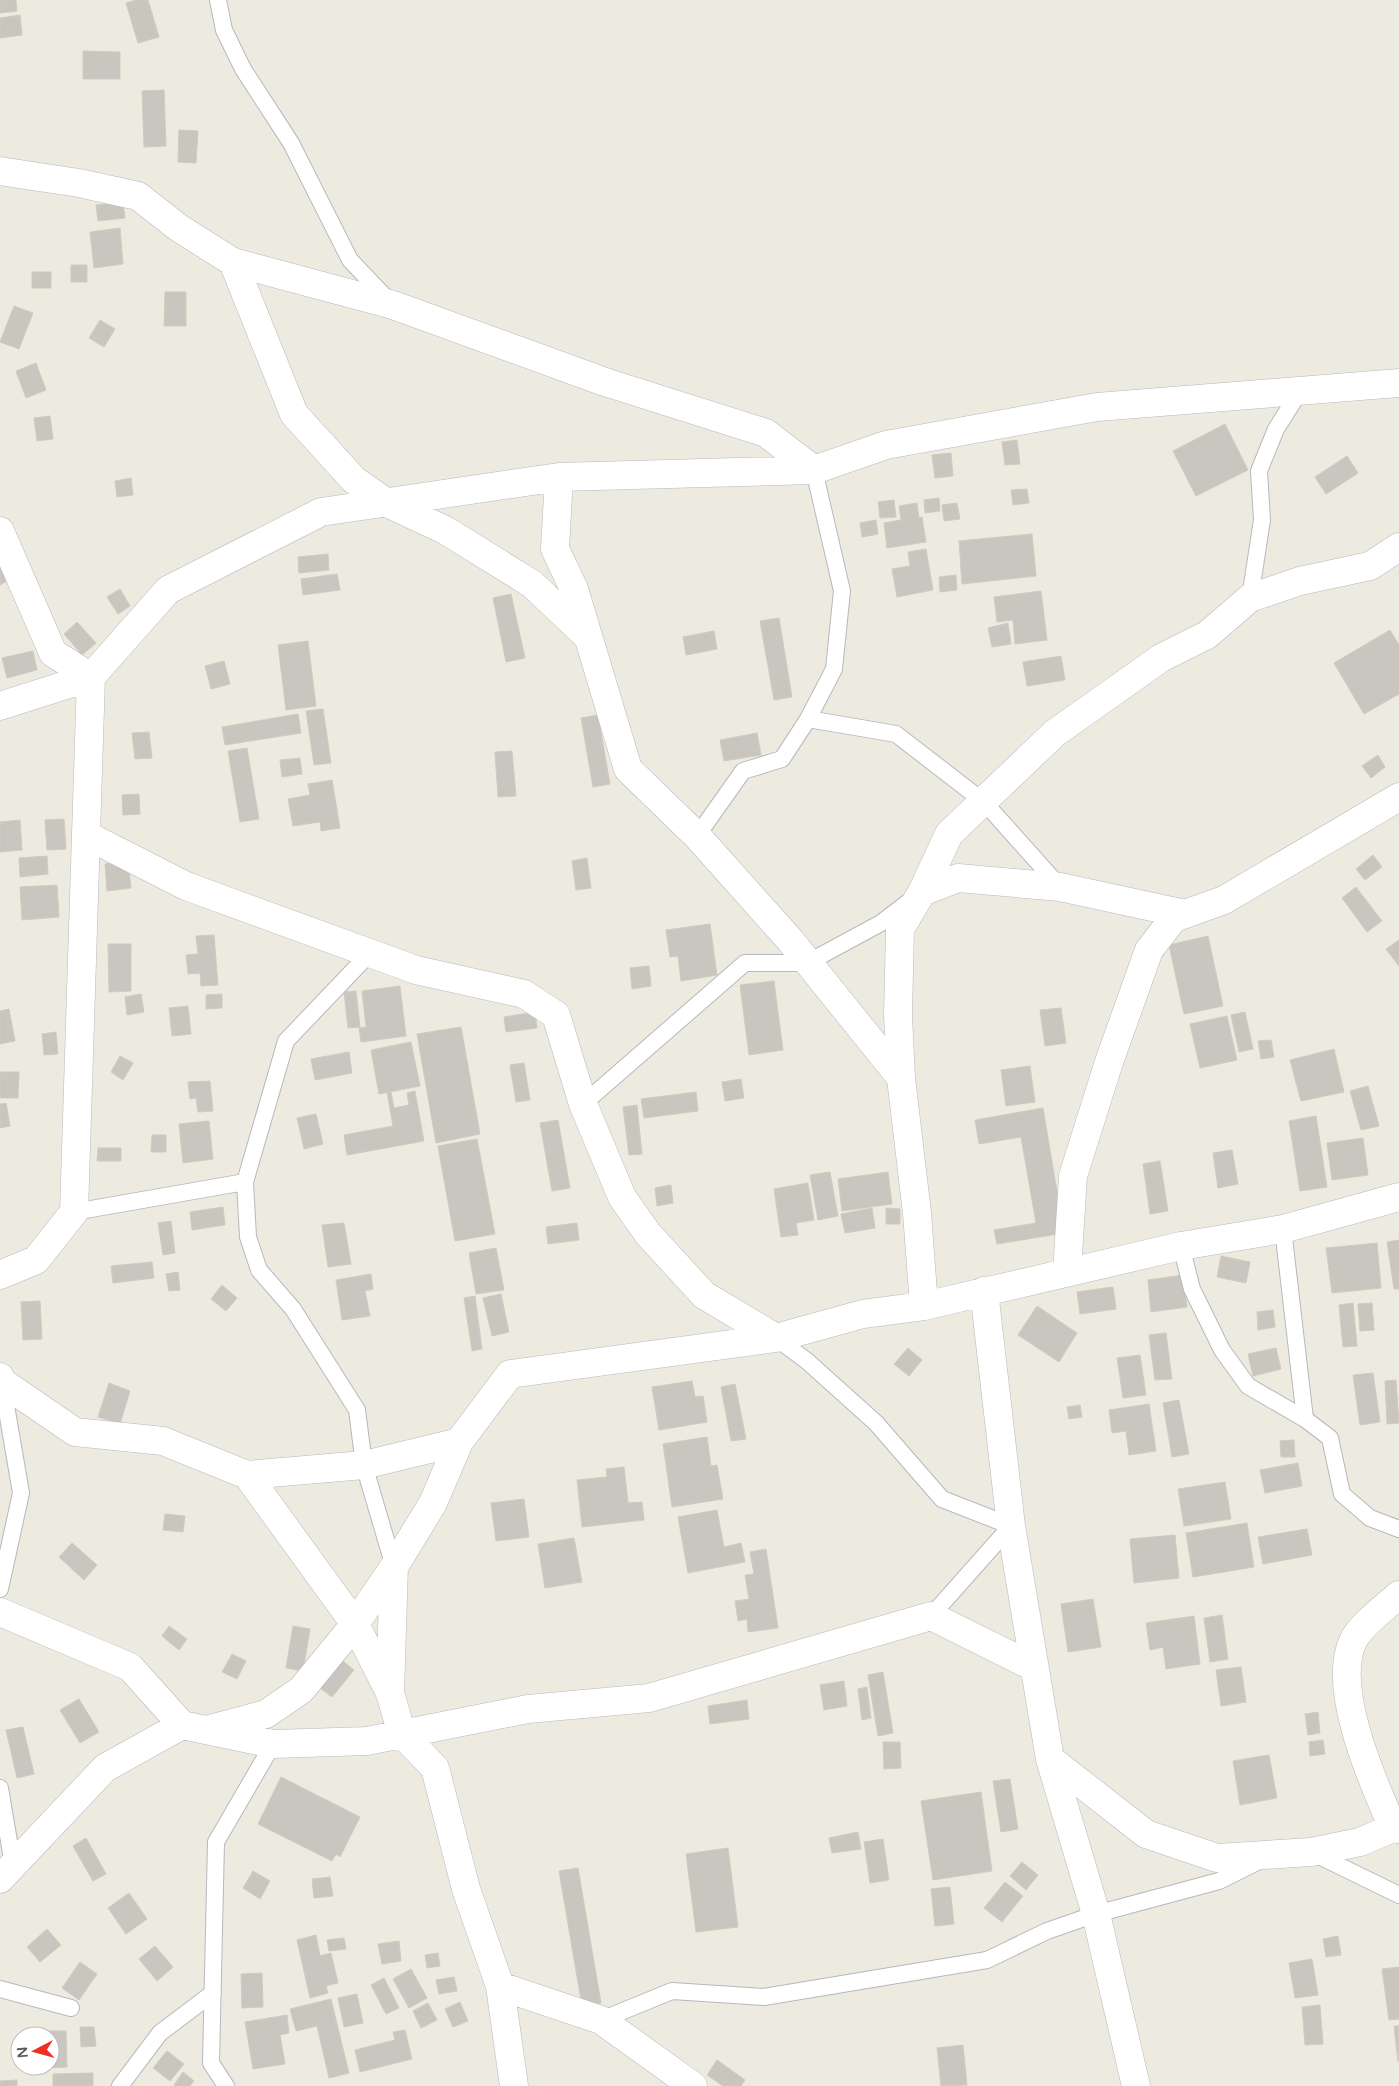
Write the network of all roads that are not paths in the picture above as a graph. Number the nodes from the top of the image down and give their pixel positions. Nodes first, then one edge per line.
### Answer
1 (218, 0) edge
2 (0, 172) edge
3 (234, 262) junction
4 (393, 305) junction
5 (1399, 383) edge
6 (1300, 391) junction
7 (814, 470) junction
8 (559, 478) junction
9 (387, 502) junction
10 (0, 531) edge
11 (1399, 547) edge
12 (1250, 598) junction
13 (588, 636) junction
14 (91, 678) junction
15 (0, 706) edge
16 (808, 719) junction
17 (1399, 797) edge
18 (984, 802) junction
19 (86, 835) junction
20 (697, 836) junction
21 (1060, 887) junction
22 (922, 892) junction
23 (1185, 914) junction
24 (370, 953) junction
25 (807, 963) junction
26 (901, 1078) junction
27 (583, 1104) junction
28 (245, 1182) junction
29 (1399, 1197) edge
30 (74, 1212) junction
31 (1283, 1229) junction
32 (1181, 1246) junction
33 (1067, 1272) junction
34 (0, 1275) edge
35 (984, 1291) junction
36 (924, 1306) junction
37 (776, 1338) junction
38 (1, 1380) edge
39 (1305, 1419) junction
40 (460, 1442) junction
41 (364, 1465) junction
42 (247, 1475) junction
43 (1010, 1526) junction
44 (1399, 1529) edge
45 (394, 1567) junction
46 (0, 1589) edge
47 (1399, 1595) edge
48 (0, 1612) edge
49 (931, 1616) junction
50 (355, 1624) junction
51 (1034, 1667) junction
52 (390, 1693) junction
53 (194, 1727) junction
54 (402, 1734) junction
55 (273, 1744) junction
56 (1050, 1759) junction
57 (0, 1788) edge
58 (1396, 1828) edge
59 (1311, 1852) junction
60 (1277, 1853) junction
61 (7, 1872) edge
62 (1399, 1895) edge
63 (1096, 1914) junction
64 (500, 1986) junction
65 (0, 1989) edge
66 (213, 1993) junction
67 (71, 2008) dead end
68 (601, 2020) junction
69 (120, 2086) edge
70 (226, 2086) edge
71 (514, 2086) edge
72 (693, 2086) edge
73 (1136, 2086) edge

1 - 4 lane
2 - 3 street
3 - 4 street
3 - 9 street
4 - 7 street
5 - 6 street
6 - 7 street
6 - 12 lane
7 - 8 street
7 - 16 lane
8 - 9 street
8 - 13 street
9 - 13 street
9 - 14 street
10 - 14 street
11 - 12 street
12 - 18 street
13 - 20 street
14 - 15 street
14 - 19 street
16 - 18 lane
16 - 20 lane
17 - 23 street
18 - 21 lane
18 - 22 street
19 - 24 street
19 - 30 street
20 - 25 street
21 - 22 street
21 - 23 street
22 - 25 lane
22 - 26 street
23 - 33 street
24 - 27 street
24 - 28 lane
25 - 26 street
25 - 27 lane
26 - 36 street
27 - 37 street
28 - 30 lane
28 - 41 lane
29 - 31 street
30 - 34 street
31 - 32 street
31 - 39 lane
32 - 33 street
32 - 39 lane
33 - 35 street
35 - 36 street
35 - 43 street
36 - 37 street
37 - 40 street
37 - 43 lane
38 - 42 street
38 - 46 lane
39 - 44 lane
40 - 41 street
40 - 45 street
41 - 42 street
41 - 45 lane
42 - 50 street
43 - 49 lane
43 - 51 street
45 - 50 street
45 - 52 street
47 - 58 street
48 - 53 street
49 - 51 street
49 - 54 street
50 - 52 street
50 - 53 street
51 - 56 street
52 - 54 street
53 - 55 street
53 - 61 street
54 - 55 street
54 - 64 street
55 - 66 lane
56 - 60 street
56 - 63 street
57 - 61 lane
58 - 59 street
59 - 60 street
59 - 62 lane
60 - 63 lane
63 - 68 lane
63 - 73 street
64 - 68 street
64 - 71 street
65 - 67 lane
66 - 69 lane
66 - 70 lane
68 - 72 street

